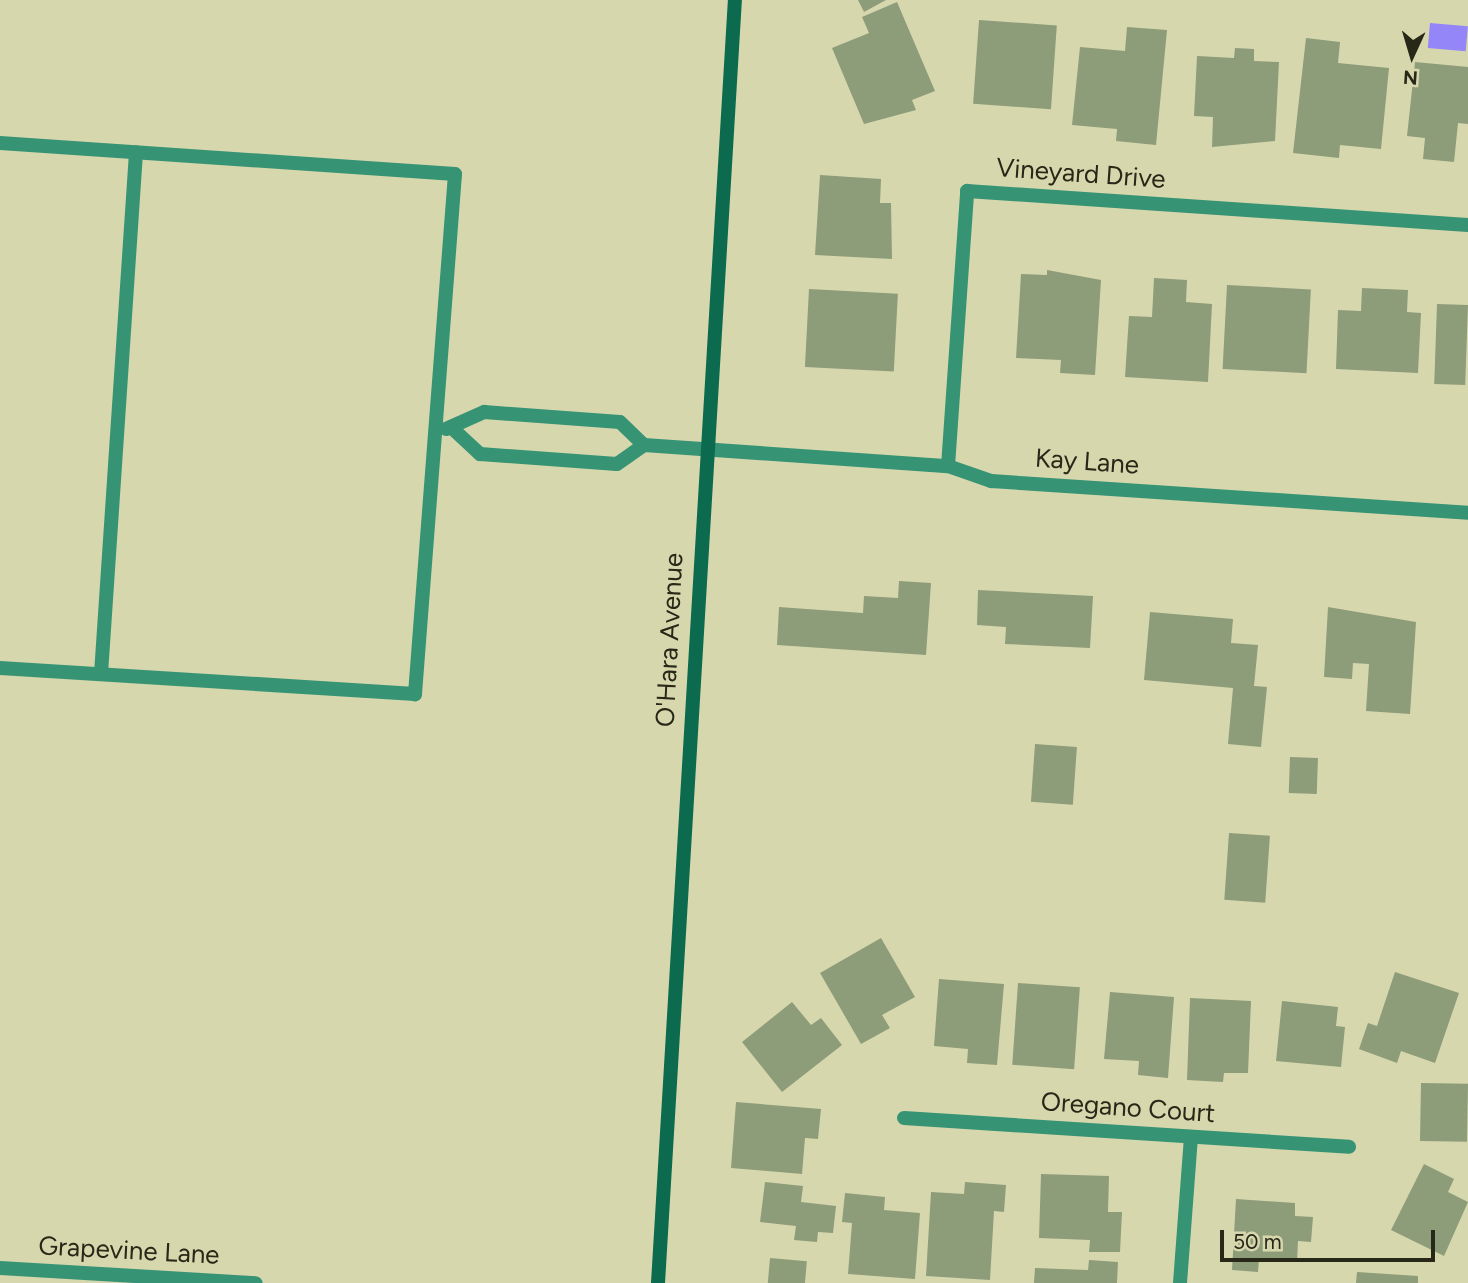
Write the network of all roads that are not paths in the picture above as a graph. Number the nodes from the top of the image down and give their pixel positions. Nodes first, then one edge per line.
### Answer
1 (735, 0) edge
2 (0, 143) edge
3 (136, 152) junction
4 (1468, 225) edge
5 (436, 428) junction
6 (453, 429) junction
7 (644, 445) junction
8 (706, 449) junction
9 (947, 466) junction
10 (1468, 513) edge
11 (0, 668) edge
12 (101, 674) junction
13 (904, 1118) dead end
14 (1191, 1137) junction
15 (1349, 1147) dead end
16 (0, 1268) edge
17 (256, 1283) edge
18 (658, 1283) edge
19 (1180, 1283) edge

1 - 8 main road, O'Hara Avenue
2 - 3 street
3 - 5 street
3 - 12 street
4 - 9 street, Vineyard Drive
5 - 6 street
5 - 12 street
6 - 7 street
6 - 7 street
7 - 8 street, Kay Lane
8 - 9 street, Kay Lane
8 - 18 main road, O'Hara Avenue
9 - 10 street, Kay Lane
11 - 12 street
13 - 14 street, Oregano Court
14 - 15 street, Oregano Court
14 - 19 street
16 - 17 street, Grapevine Lane

